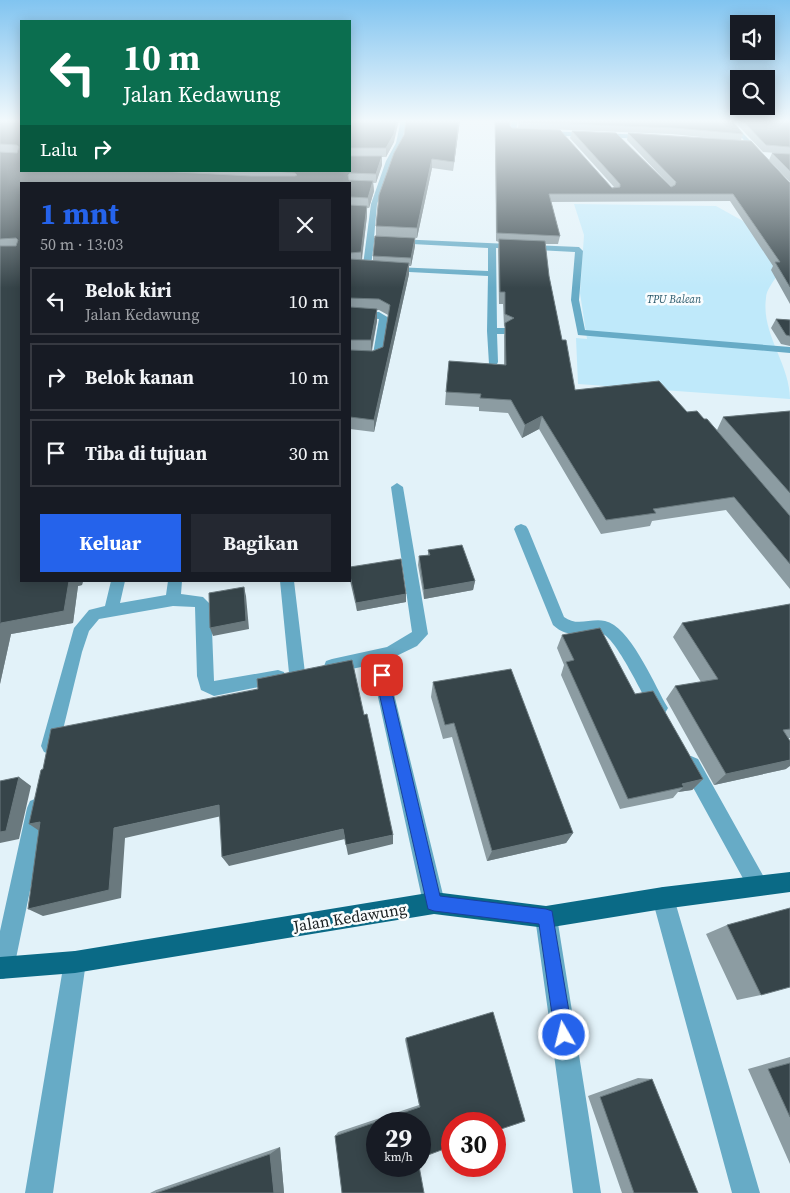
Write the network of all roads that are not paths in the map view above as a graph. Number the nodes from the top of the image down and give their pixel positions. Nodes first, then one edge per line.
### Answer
1 (382, 176) edge
2 (369, 240) junction
3 (492, 247) junction
4 (351, 267) edge
5 (367, 267) junction
6 (490, 274) junction
7 (351, 314) edge
8 (492, 331) junction
9 (505, 331) edge
10 (790, 350) edge
11 (351, 357) edge
12 (493, 362) edge
13 (397, 487) dead end
14 (521, 529) dead end
15 (118, 582) edge
16 (175, 582) edge
17 (287, 582) edge
18 (173, 600) junction
19 (111, 611) junction
20 (377, 656) junction
21 (297, 673) junction
22 (666, 720) edge
23 (685, 755) edge
24 (47, 761) edge
25 (41, 789) edge
26 (790, 882) edge
27 (758, 886) junction
28 (663, 898) junction
29 (434, 903) junction
30 (546, 917) junction
31 (75, 962) junction
32 (1, 968) edge
33 (39, 1193) edge
34 (586, 1193) edge
35 (746, 1193) edge

1 - 2 street
2 - 3 street
2 - 5 street
3 - 6 street
3 - 10 street
4 - 5 street
5 - 6 street
6 - 8 street
7 - 11 street
8 - 9 street
8 - 12 street
13 - 20 street
14 - 22 street
15 - 19 street
16 - 18 street
17 - 21 street
18 - 19 street
18 - 21 street
19 - 24 street
20 - 21 street
20 - 29 street
23 - 27 street
25 - 32 street
26 - 27 main road, Jalan Kedawung
27 - 28 main road, Jalan Kedawung
28 - 30 main road, Jalan Kedawung
28 - 35 street
29 - 30 main road, Jalan Kedawung
29 - 31 main road, Jalan Kedawung
30 - 34 street
31 - 32 main road, Jalan Kedawung
31 - 33 street

